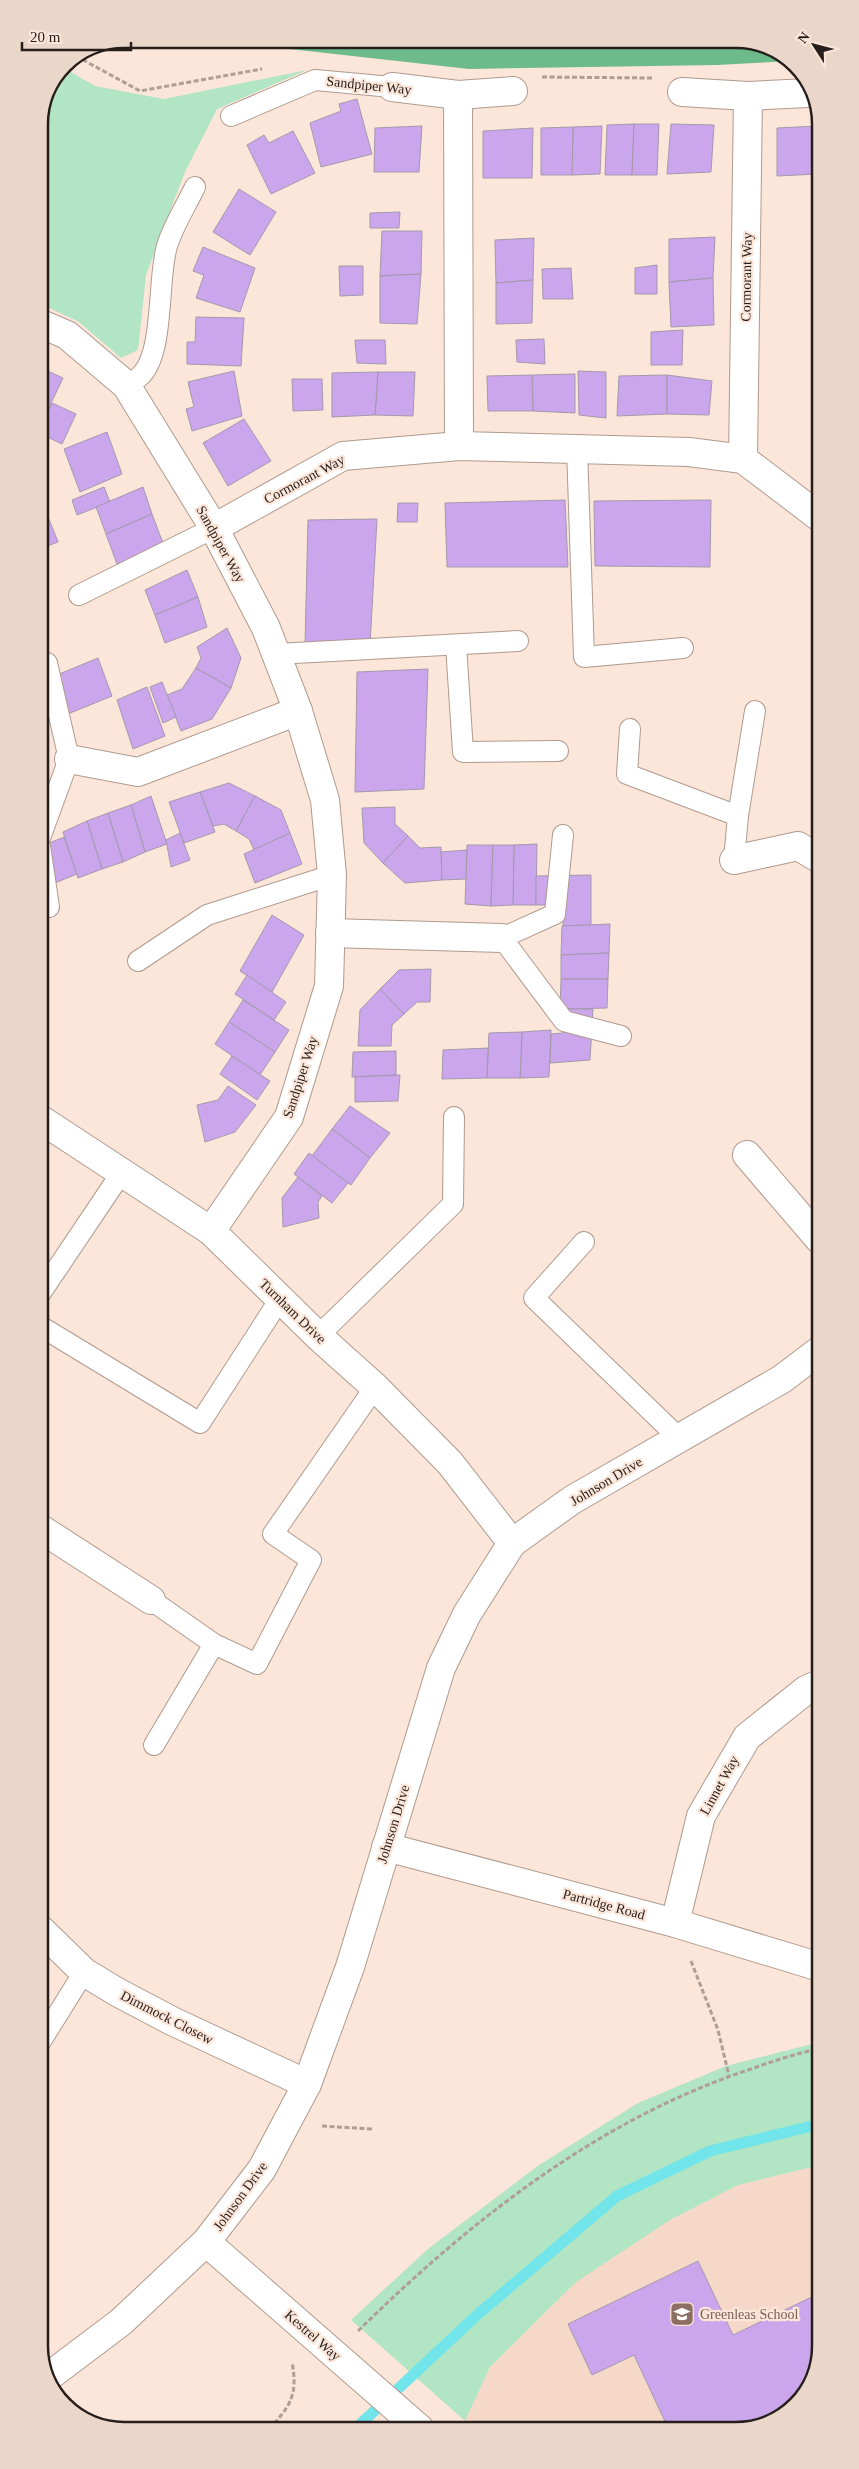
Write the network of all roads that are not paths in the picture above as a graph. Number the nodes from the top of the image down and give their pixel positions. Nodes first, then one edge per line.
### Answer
1 (523, 84) road end
2 (671, 85) road end
3 (392, 87) joint
4 (805, 93) edge
5 (458, 95) junction
6 (748, 96) junction
7 (231, 116) dead end
8 (195, 186) dead end
9 (48, 327) edge
10 (126, 385) junction
11 (459, 446) junction
12 (577, 448) junction
13 (743, 459) junction
14 (812, 511) edge
15 (214, 528) junction
16 (79, 595) dead end
17 (518, 642) dead end
18 (456, 645) junction
19 (683, 648) dead end
20 (276, 654) junction
21 (48, 667) edge
22 (298, 711) junction
23 (755, 711) dead end
24 (630, 728) dead end
25 (558, 751) dead end
26 (69, 759) junction
27 (48, 816) edge
28 (738, 816) junction
29 (563, 835) dead end
30 (812, 854) edge
31 (734, 860) joint
32 (332, 875) junction
33 (48, 900) edge
34 (49, 907) dead end
35 (330, 933) junction
36 (502, 938) junction
37 (138, 961) dead end
38 (621, 1036) dead end
39 (454, 1117) dead end
40 (48, 1123) edge
41 (746, 1155) dead end
42 (122, 1172) junction
43 (212, 1231) junction
44 (812, 1231) edge
45 (584, 1242) dead end
46 (48, 1282) edge
47 (280, 1299) junction
48 (48, 1331) edge
49 (318, 1336) junction
50 (812, 1356) edge
51 (375, 1387) junction
52 (679, 1438) junction
53 (48, 1539) edge
54 (512, 1543) junction
55 (151, 1600) joint
56 (214, 1644) junction
57 (812, 1687) edge
58 (154, 1745) dead end
59 (386, 1847) junction
60 (687, 1927) junction
61 (48, 1937) edge
62 (812, 1966) edge
63 (84, 1972) junction
64 (48, 2030) edge
65 (308, 2084) junction
66 (206, 2242) junction
67 (53, 2373) edge
68 (411, 2421) edge

1 - 5 street, Sandpiper Way
2 - 6 street
3 - 5 street, Sandpiper Way
3 - 7 lane, Sandpiper Way
4 - 6 street
5 - 11 street
6 - 13 street, Cormorant Way
8 - 10 lane
9 - 10 street, Sandpiper Way
10 - 15 street, Sandpiper Way
11 - 12 street, Cormorant Way
11 - 15 street, Cormorant Way
12 - 13 street, Cormorant Way
12 - 19 lane
13 - 14 street, Cormorant Way
15 - 16 lane
15 - 20 street, Sandpiper Way
17 - 18 lane
18 - 20 lane
18 - 25 lane
20 - 22 street, Sandpiper Way
21 - 26 lane
22 - 26 street
22 - 32 street, Sandpiper Way
23 - 28 lane
24 - 28 lane
26 - 27 lane
28 - 31 lane
29 - 36 lane
30 - 31 street
32 - 35 street, Sandpiper Way
32 - 37 lane
33 - 34 lane
35 - 36 street
35 - 43 street, Sandpiper Way
36 - 38 lane
39 - 49 lane
40 - 42 street, Turnham Drive
41 - 44 street
42 - 43 street, Turnham Drive
42 - 46 lane
43 - 47 street, Turnham Drive
45 - 52 lane
47 - 48 lane
47 - 49 street, Turnham Drive
49 - 51 street, Turnham Drive
50 - 52 street, Johnson Drive
51 - 54 street, Turnham Drive
51 - 56 lane
52 - 54 street, Johnson Drive
53 - 55 street
54 - 59 street, Johnson Drive
55 - 56 lane
56 - 58 lane
57 - 60 street, Linnet Way
59 - 60 street, Partridge Road
59 - 65 street, Johnson Drive
60 - 62 street, Partridge Road
61 - 63 street, Dimmock Closew
63 - 64 lane
63 - 65 street, Dimmock Closew
65 - 66 street, Johnson Drive
66 - 67 street, Johnson Drive
66 - 68 street, Kestrel Way

